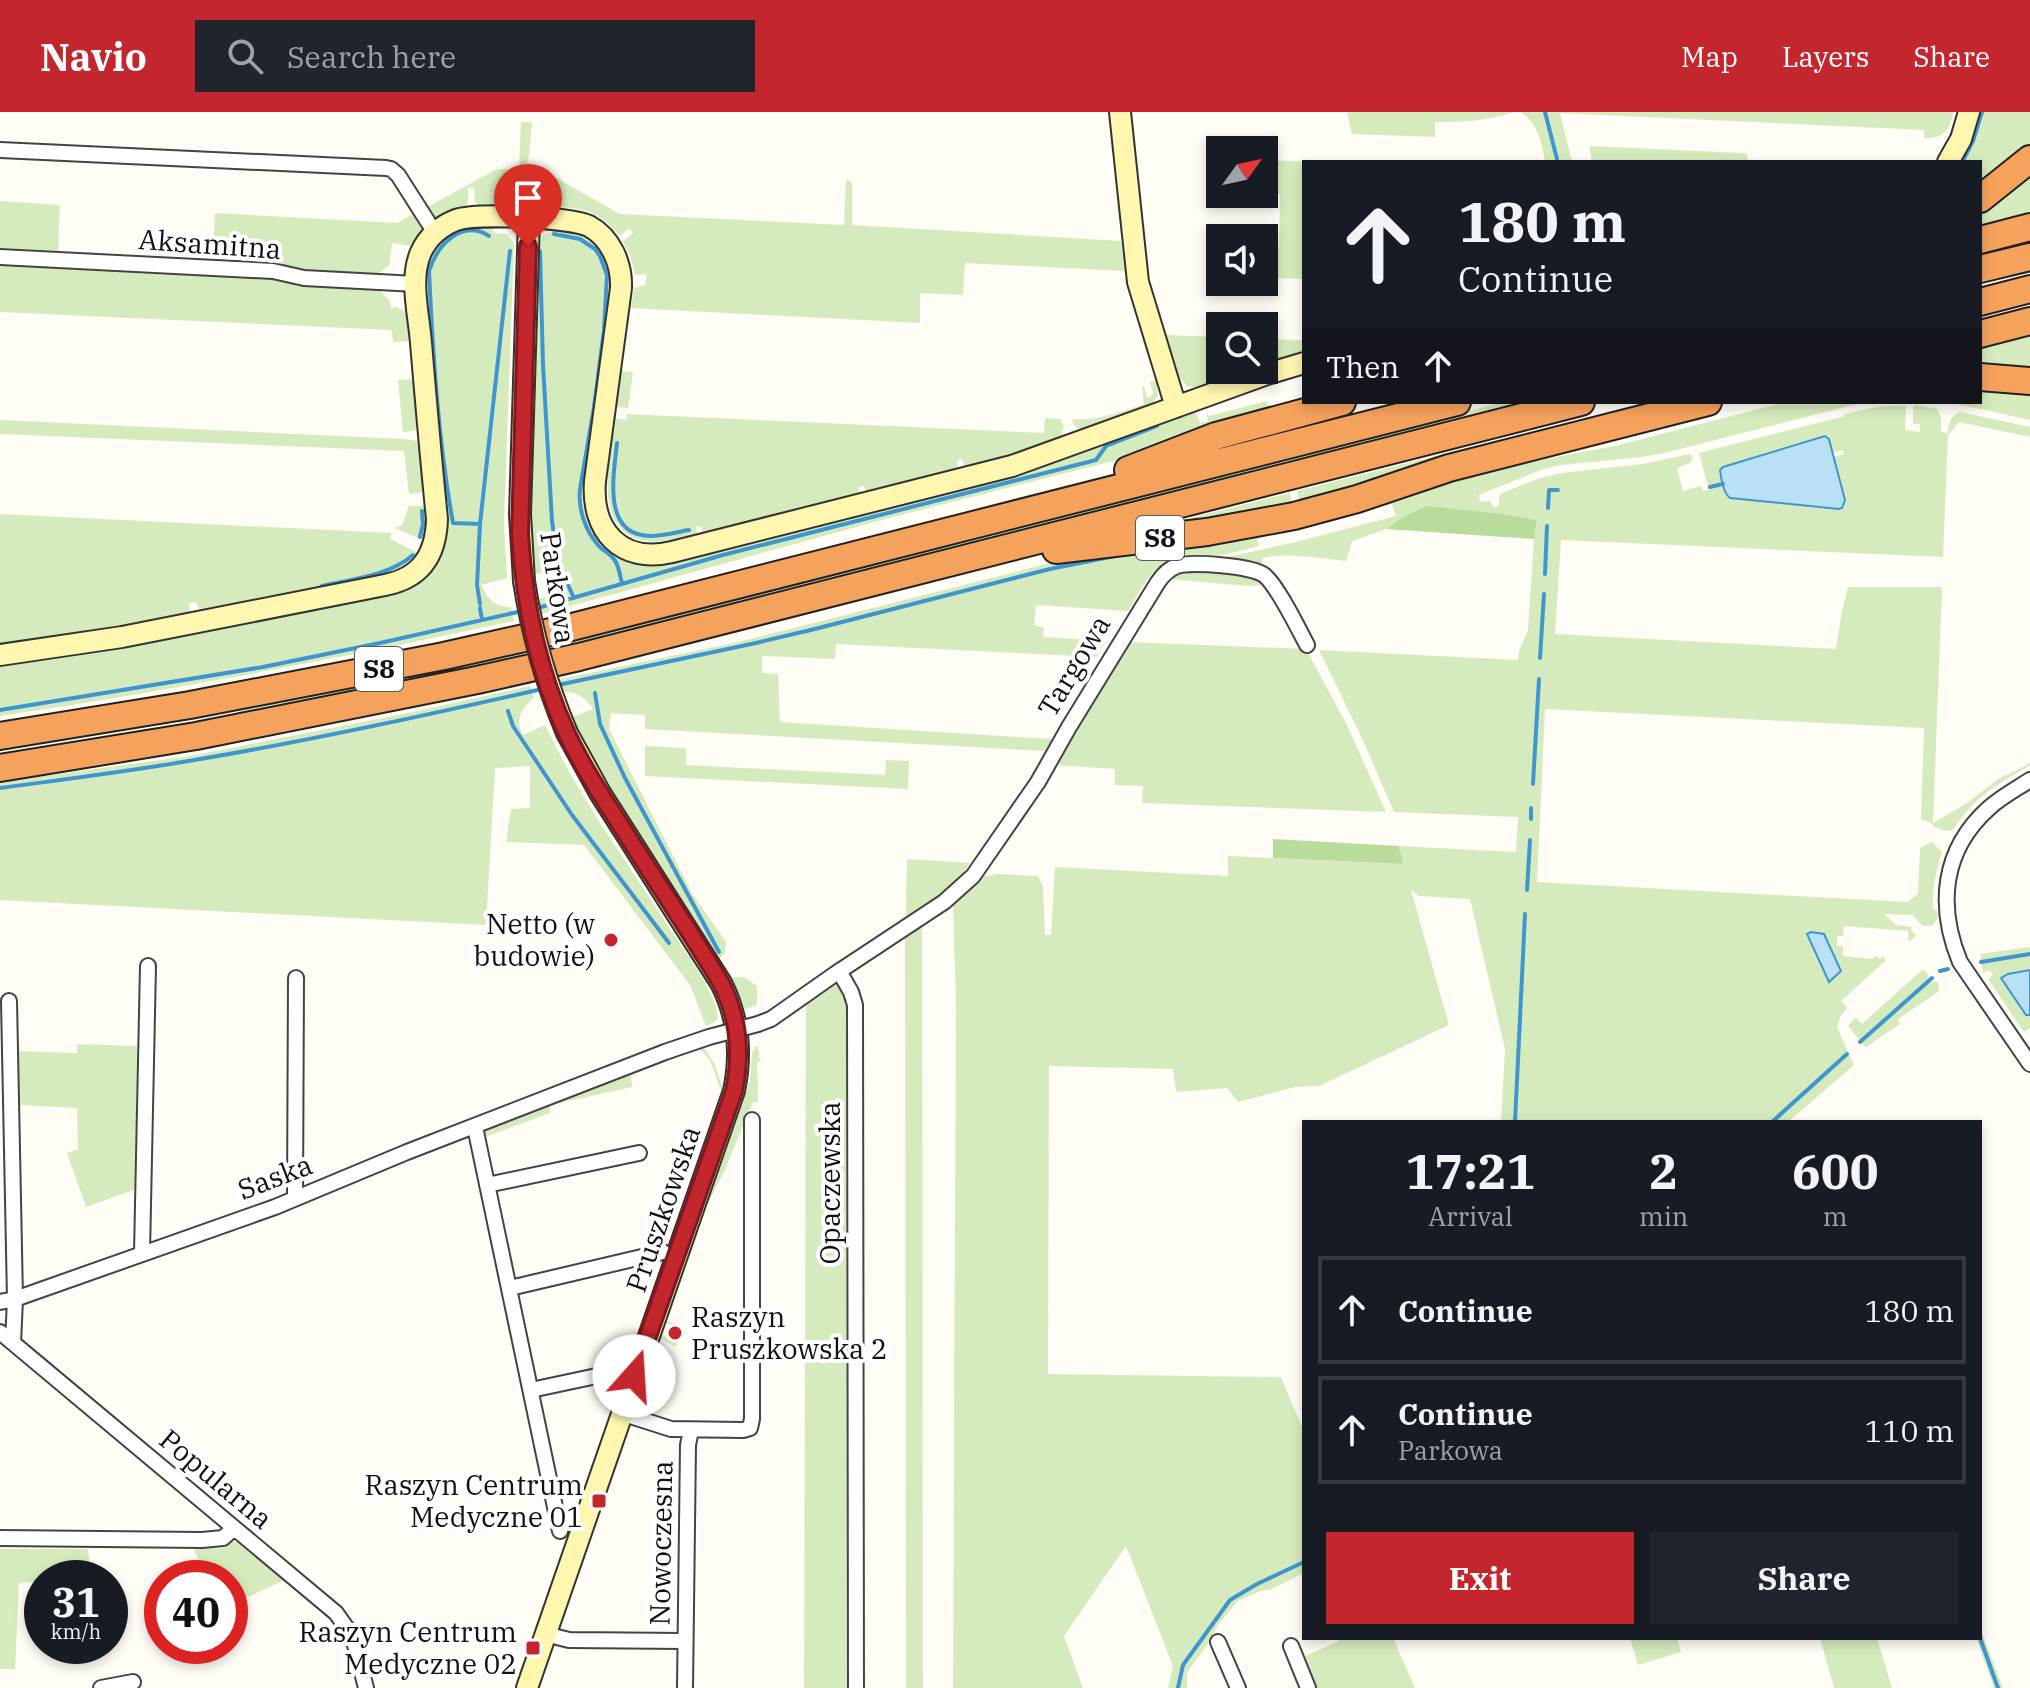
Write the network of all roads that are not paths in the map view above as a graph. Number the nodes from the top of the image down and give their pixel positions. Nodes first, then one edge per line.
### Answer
1 (1120, 112) edge
2 (1969, 112) edge
3 (0, 150) edge
4 (2030, 159) edge
5 (1949, 160) edge
6 (1982, 197) edge
7 (529, 218) junction
8 (2030, 227) edge
9 (435, 233) junction
10 (1982, 239) edge
11 (0, 257) edge
12 (2030, 257) edge
13 (1982, 269) edge
14 (416, 284) junction
15 (2030, 289) edge
16 (1982, 301) edge
17 (2030, 321) edge
18 (1982, 333) edge
19 (1302, 364) edge
20 (1982, 377) edge
21 (2030, 381) edge
22 (1335, 404) edge
23 (1449, 404) edge
24 (1573, 404) edge
25 (1700, 404) edge
26 (1176, 407) junction
27 (1017, 513) junction
28 (961, 560) junction
29 (1307, 645) dead end
30 (0, 655) edge
31 (0, 736) edge
32 (0, 768) edge
33 (2030, 780) edge
34 (634, 846) joint
35 (148, 966) dead end
36 (839, 971) junction
37 (296, 978) dead end
38 (9, 1001) dead end
39 (737, 1030) junction
40 (5, 1049) edge
41 (2030, 1064) edge
42 (752, 1120) dead end
43 (475, 1127) junction
44 (639, 1153) dead end
45 (487, 1185) junction
46 (295, 1198) junction
47 (663, 1252) dead end
48 (142, 1253) junction
49 (510, 1288) junction
50 (7, 1300) edge
51 (0, 1332) edge
52 (13, 1343) junction
53 (620, 1371) dead end
54 (531, 1390) junction
55 (621, 1413) junction
56 (691, 1430) junction
57 (234, 1528) junction
58 (560, 1531) dead end
59 (0, 1538) edge
60 (545, 1634) junction
61 (685, 1641) junction
62 (1218, 1642) dead end
63 (1291, 1646) dead end
64 (133, 1682) dead end
65 (101, 1688) edge
66 (366, 1688) edge
67 (527, 1688) edge
68 (685, 1688) edge
69 (856, 1688) edge
70 (1238, 1688) edge
71 (1308, 1688) edge

1 - 26 street
2 - 5 street
3 - 9 street
4 - 6 highway
7 - 9 street
7 - 26 street
7 - 34 street, Parkowa, bridge
8 - 10 highway
9 - 14 street
11 - 14 street, Aksamitna
12 - 13 highway
14 - 30 street
15 - 16 highway
17 - 18 highway
19 - 26 street
20 - 21 highway
22 - 27 highway, S8
23 - 27 highway
24 - 28 highway
25 - 28 highway, S8
27 - 31 highway, S8
28 - 32 highway, S8
29 - 36 street, Targowa
33 - 41 street
34 - 39 street, Pruszkowska
35 - 48 street
36 - 39 street
36 - 69 street, Opaczewska
37 - 46 street
38 - 40 street
39 - 43 street, Saska
39 - 55 street, Pruszkowska
40 - 50 street
42 - 56 street, Nowoczesna
43 - 45 street
43 - 46 street, Saska
44 - 45 street
45 - 49 street
46 - 48 street, Saska
47 - 49 street
48 - 50 street, Saska
49 - 54 street
50 - 52 street
51 - 52 street, Popularna
52 - 57 street, Popularna
53 - 54 street
54 - 58 street
55 - 56 street
55 - 60 street, Pruszkowska
56 - 61 street, Nowoczesna
57 - 59 street
57 - 66 street, Popularna
60 - 61 street
60 - 67 street, Pruszkowska
61 - 68 street, Nowoczesna
62 - 70 street
63 - 71 street
64 - 65 street

